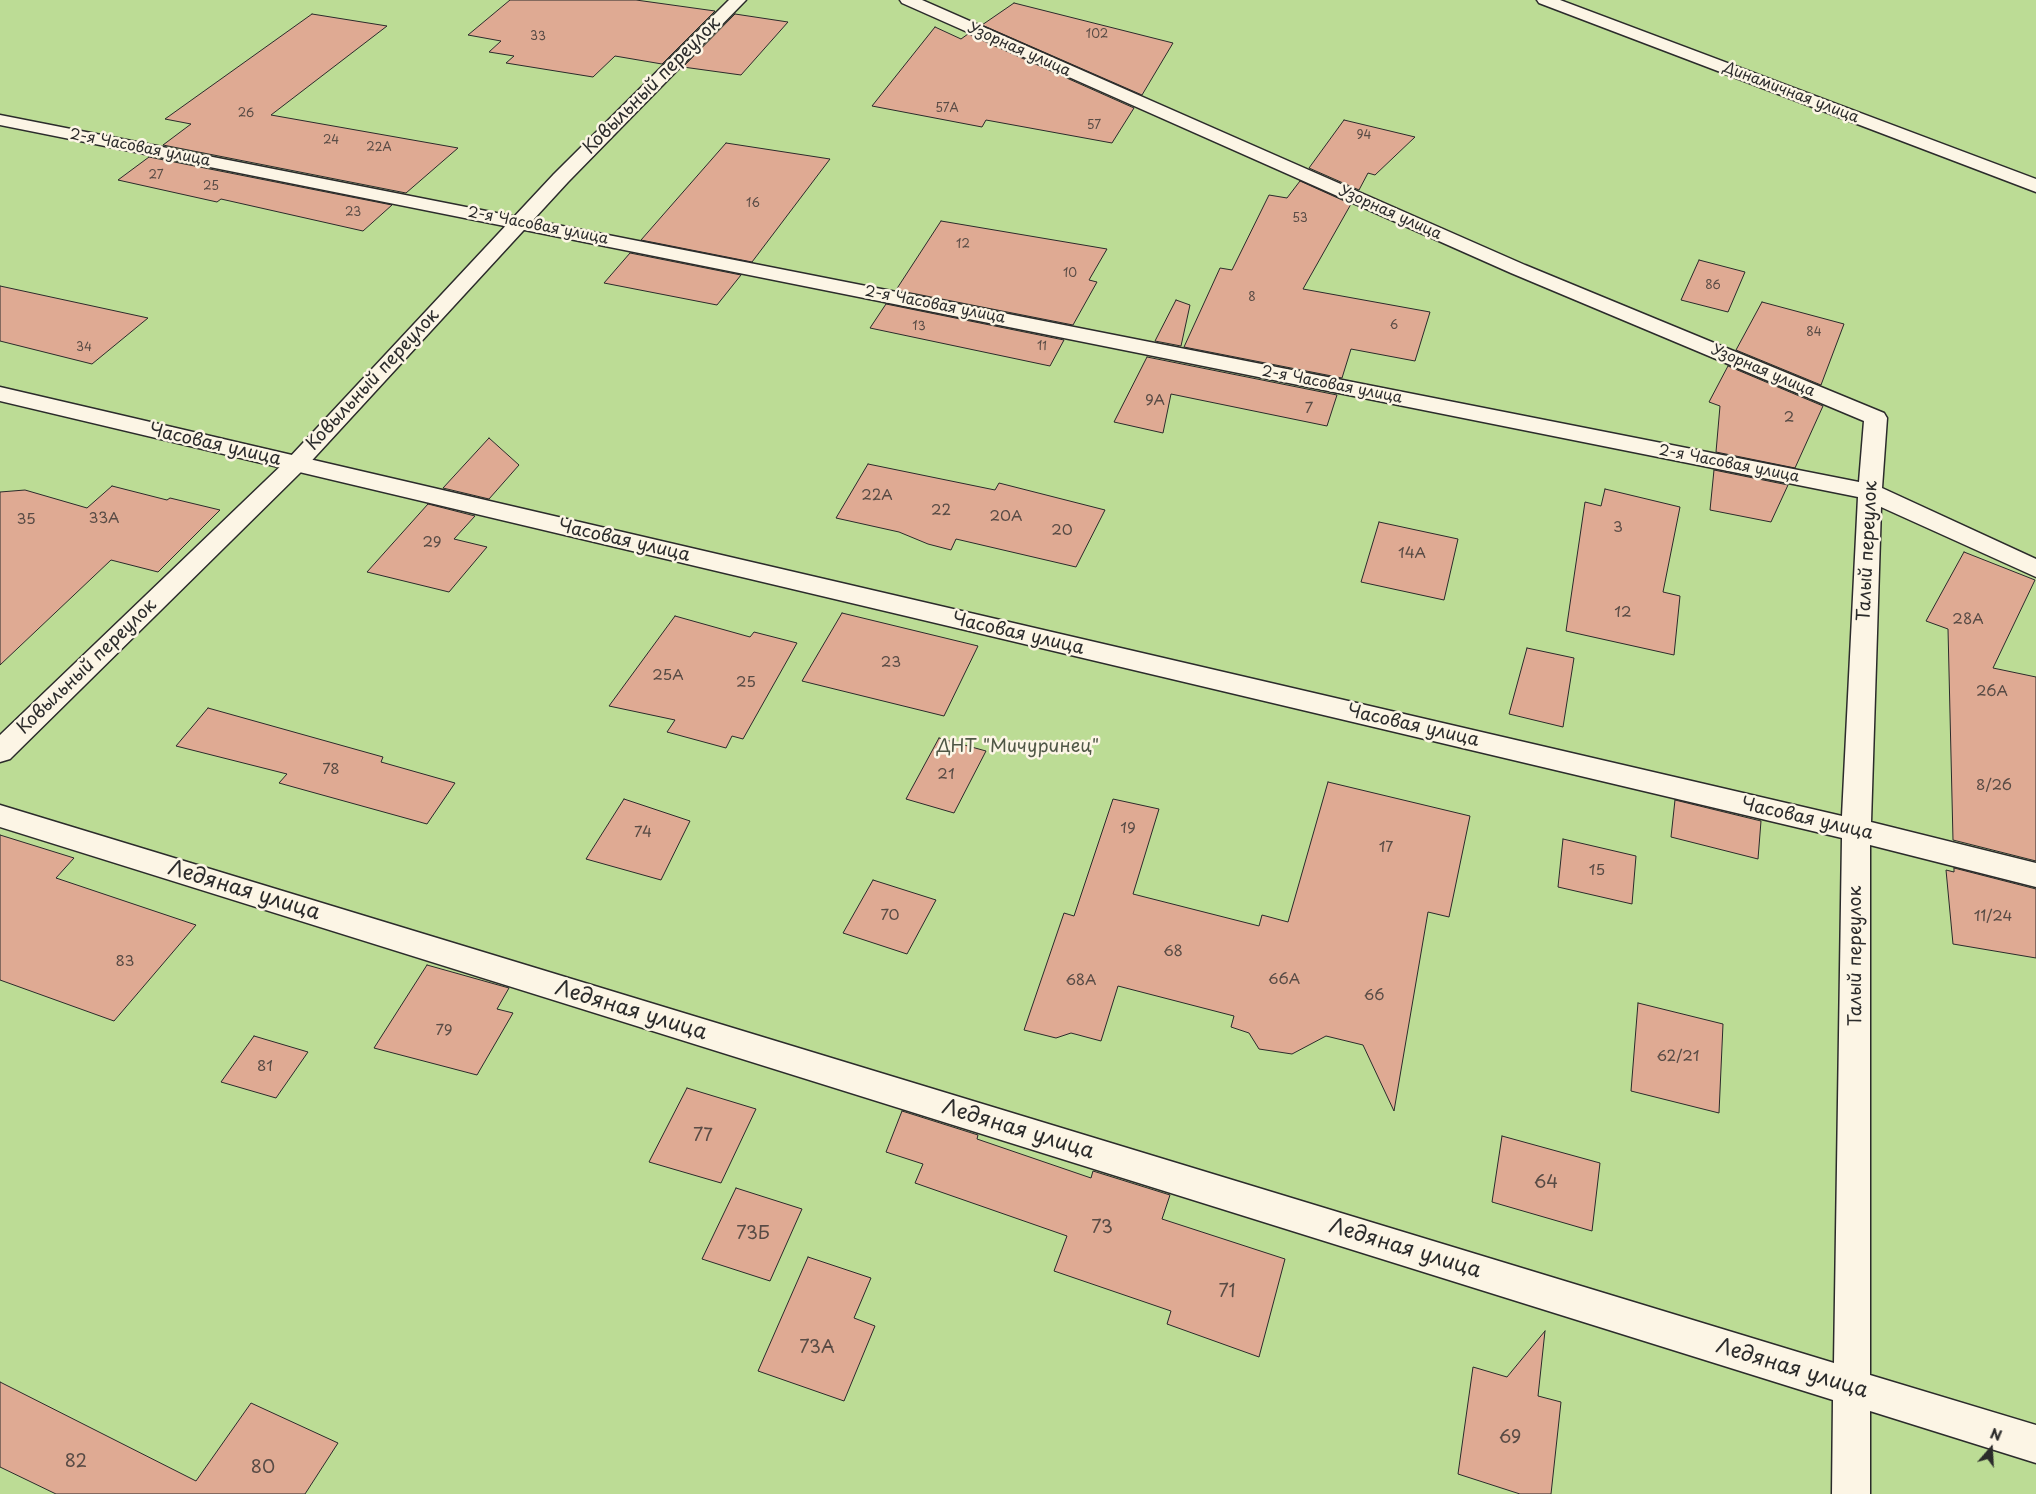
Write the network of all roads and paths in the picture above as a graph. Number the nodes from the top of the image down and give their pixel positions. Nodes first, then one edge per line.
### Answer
1 (738, 0) edge
2 (908, 0) edge
3 (1545, 0) edge
4 (0, 120) edge
5 (2036, 186) edge
6 (519, 222) junction
7 (0, 394) edge
8 (1876, 418) joint
9 (296, 464) junction
10 (1870, 492) junction
11 (2036, 569) edge
12 (0, 752) edge
13 (0, 816) edge
14 (1856, 830) junction
15 (2036, 876) edge
16 (1853, 1388) junction
17 (2036, 1444) edge
18 (1851, 1494) edge

1 - 6 street, Ковыльный переулок
2 - 8 street, Узорная улица
3 - 5 street, Динамичная улица
4 - 6 street, 2-я Часовая улица
6 - 9 street, Ковыльный переулок
6 - 10 street, 2-я Часовая улица
7 - 9 street, Часовая улица
8 - 10 street, Талый переулок
9 - 12 street, Ковыльный переулок
9 - 14 street, Часовая улица
10 - 11 street
10 - 14 street, Талый переулок
13 - 16 street, Ледяная улица
14 - 15 street, Часовая улица
14 - 16 street, Талый переулок
16 - 17 street, Ледяная улица
16 - 18 street, Талый переулок

